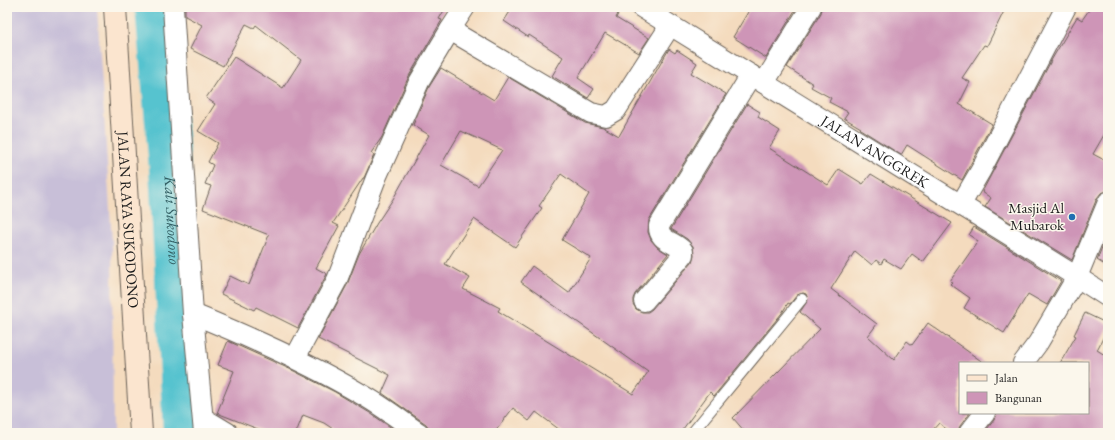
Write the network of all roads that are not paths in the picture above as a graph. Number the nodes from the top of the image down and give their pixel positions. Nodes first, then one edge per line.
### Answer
1 (115, 7) edge
2 (172, 7) edge
3 (465, 7) edge
4 (641, 7) edge
5 (811, 7) edge
6 (1066, 7) edge
7 (670, 26) junction
8 (450, 30) junction
9 (757, 79) junction
10 (1108, 203) edge
11 (961, 204) junction
12 (1078, 277) junction
13 (1108, 297) edge
14 (802, 299) dead end
15 (644, 301) dead end
16 (193, 314) junction
17 (295, 358) junction
18 (1024, 362) edge
19 (984, 414) edge
20 (204, 426) edge
21 (142, 433) edge
22 (228, 433) edge
23 (419, 433) edge
24 (692, 433) edge
25 (969, 433) edge

1 - 21 main road, JALAN RAYA SUKODONO
2 - 16 street
3 - 8 street
4 - 7 street, JALAN ANGGREK
5 - 9 street
6 - 11 street
7 - 8 street
7 - 9 street, JALAN ANGGREK
8 - 17 street
9 - 11 street, JALAN ANGGREK
9 - 15 street
10 - 12 street
11 - 12 street, JALAN ANGGREK
12 - 13 street, JALAN ANGGREK
12 - 18 street
14 - 24 lane
16 - 17 street
16 - 20 street
17 - 23 street
19 - 25 street
20 - 22 street

